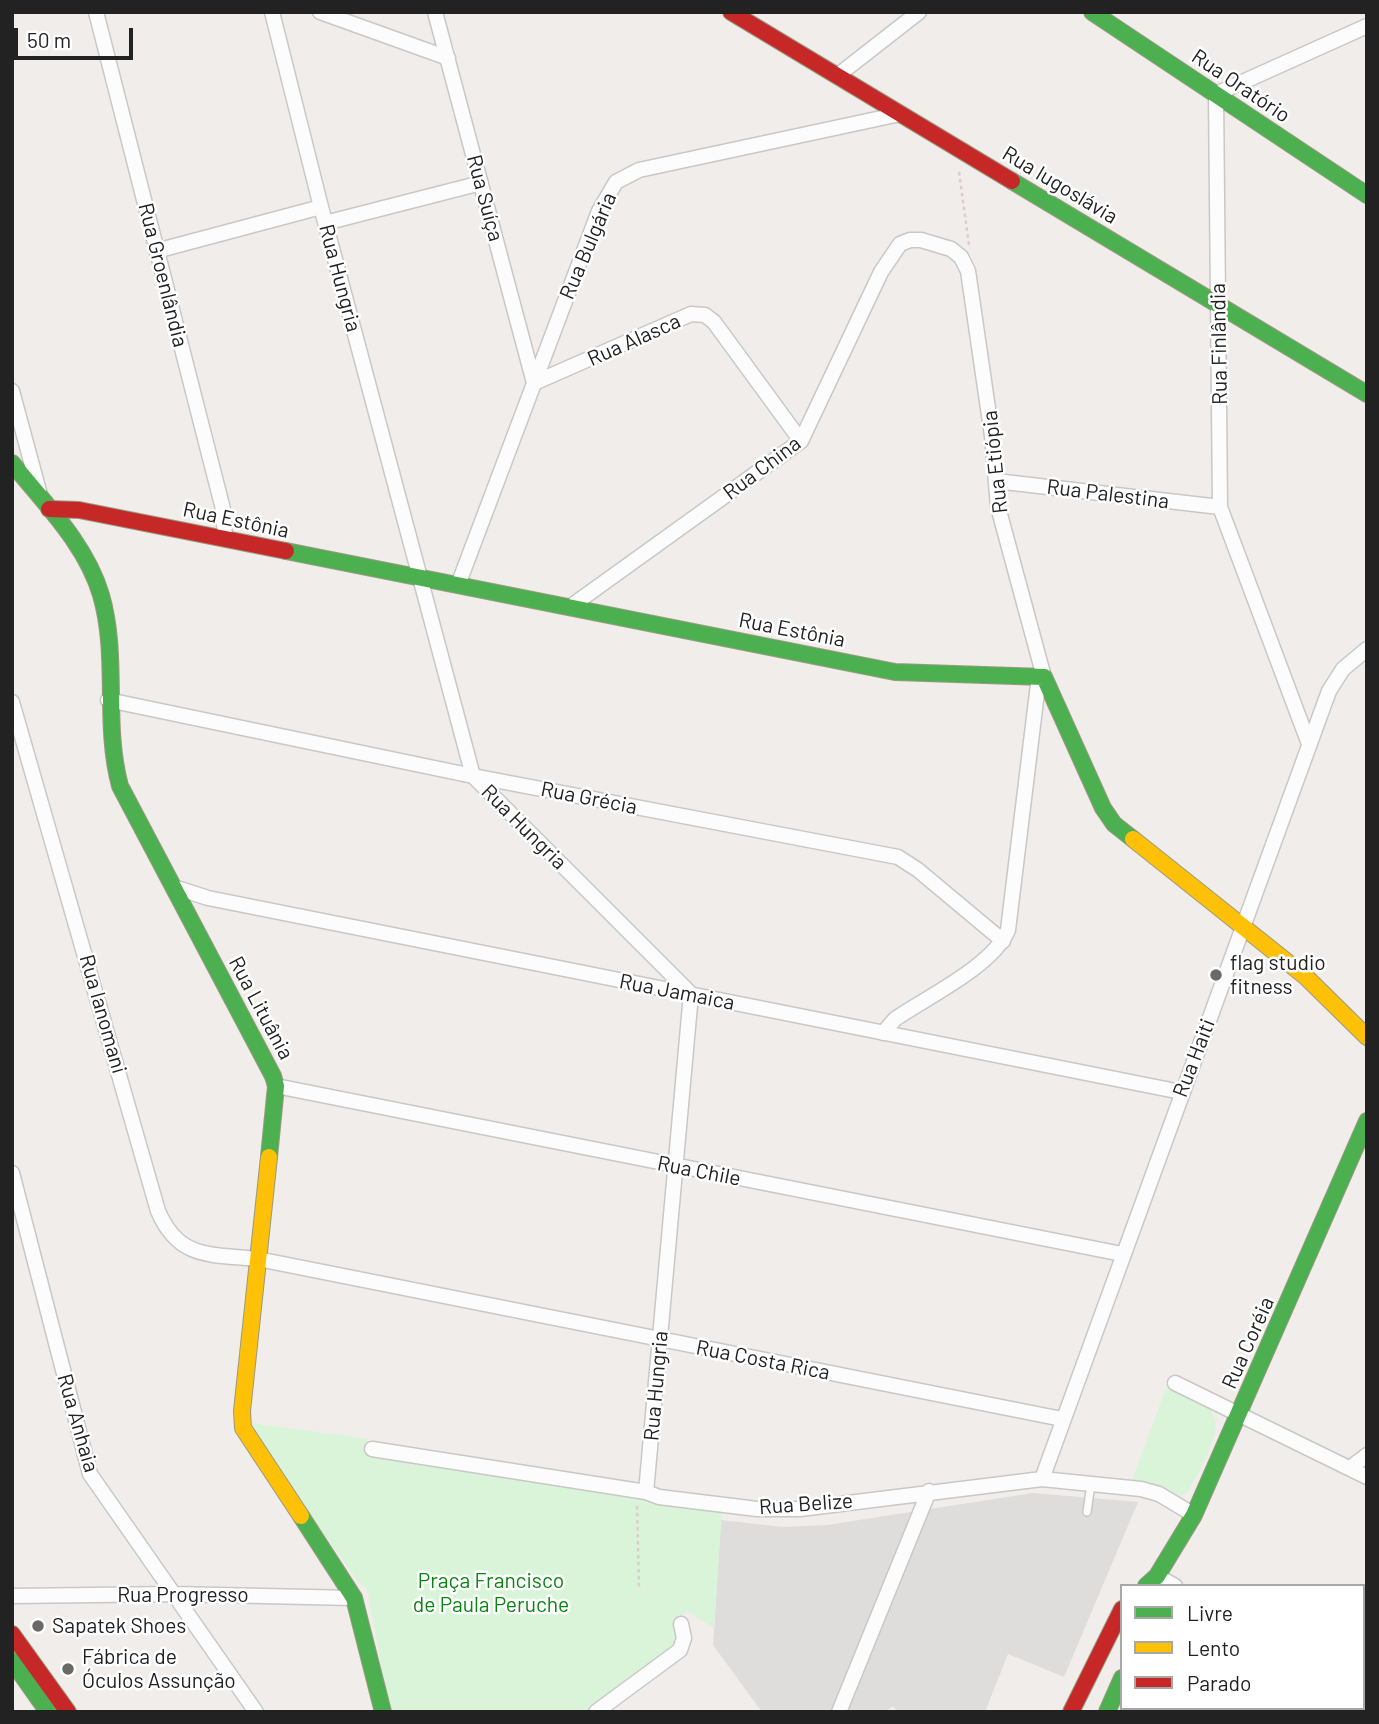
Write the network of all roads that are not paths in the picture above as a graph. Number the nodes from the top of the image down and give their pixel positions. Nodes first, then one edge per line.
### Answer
1 (96, 12) edge
2 (272, 12) edge
3 (320, 12) edge
4 (435, 12) edge
5 (731, 12) edge
6 (919, 12) edge
7 (1092, 12) edge
8 (1367, 26) edge
9 (447, 58) junction
10 (837, 76) junction
11 (1216, 94) junction
12 (900, 114) junction
13 (481, 183) junction
14 (1367, 195) edge
15 (321, 206) junction
16 (325, 223) junction
17 (951, 249) joint
18 (156, 251) junction
19 (1219, 305) junction
20 (534, 383) junction
21 (12, 391) edge
22 (1367, 394) edge
23 (801, 441) junction
24 (12, 463) edge
25 (996, 481) junction
26 (45, 505) junction
27 (1220, 507) junction
28 (225, 538) junction
29 (419, 578) junction
30 (457, 585) junction
31 (570, 607) junction
32 (1367, 649) edge
33 (1042, 676) junction
34 (108, 700) junction
35 (12, 702) edge
36 (1309, 744) junction
37 (473, 776) junction
38 (174, 887) junction
39 (1243, 929) junction
40 (1003, 941) junction
41 (691, 995) junction
42 (883, 1033) junction
43 (1367, 1037) edge
44 (276, 1086) junction
45 (1181, 1092) junction
46 (1367, 1121) edge
47 (676, 1167) junction
48 (12, 1172) edge
49 (1122, 1254) junction
50 (258, 1259) junction
51 (660, 1339) junction
52 (1175, 1383) dead end
53 (1240, 1413) junction
54 (1062, 1419) junction
55 (373, 1450) dead end
56 (1367, 1455) edge
57 (1350, 1468) junction
58 (1367, 1477) edge
59 (1042, 1479) junction
60 (1091, 1484) junction
61 (641, 1491) junction
62 (929, 1491) junction
63 (1087, 1512) dead end
64 (1194, 1515) junction
65 (1152, 1582) edge
66 (173, 1594) junction
67 (12, 1596) edge
68 (354, 1598) junction
69 (1120, 1613) edge
70 (681, 1624) dead end
71 (12, 1634) edge
72 (12, 1661) edge
73 (25, 1676) edge
74 (1120, 1683) edge
75 (48, 1712) edge
76 (68, 1712) edge
77 (256, 1712) edge
78 (383, 1712) edge
79 (596, 1712) edge
80 (839, 1712) edge
81 (1071, 1712) edge
82 (1107, 1712) edge

1 - 18 street, Rua Groenlândia
2 - 15 street, Rua Hungria
3 - 9 street
4 - 9 street, Rua Suíça
5 - 10 street, Rua Iugoslávia
6 - 10 street
7 - 11 street, Rua Oratório
8 - 11 street
9 - 13 street, Rua Suíça
10 - 12 street, Rua Iugoslávia
11 - 14 street, Rua Oratório
11 - 19 street, Rua Finlândia
12 - 19 street, Rua Iugoslávia
12 - 20 street, Rua Bulgária
13 - 16 street
13 - 20 street, Rua Suíça
15 - 16 street, Rua Hungria
15 - 18 street
16 - 29 street, Rua Hungria
17 - 23 street, Rua China
17 - 25 street, Rua Etiópia
18 - 28 street, Rua Groenlândia
19 - 22 street, Rua Iugoslávia
19 - 27 street, Rua Finlândia
20 - 23 street, Rua Alasca
20 - 30 street, Rua Bulgária
21 - 26 street
23 - 31 street, Rua China
24 - 26 street, Rua Lituânia
25 - 27 street, Rua Palestina
25 - 33 street, Rua Etiópia
26 - 28 street, Rua Estônia
26 - 34 street, Rua Lituânia
27 - 36 street, Rua Finlândia
28 - 29 street, Rua Estônia
29 - 30 street, Rua Estônia
29 - 37 street, Rua Hungria
30 - 31 street, Rua Estônia
31 - 33 street, Rua Estônia
32 - 36 street, Rua Haiti
33 - 39 street
33 - 40 street, Rua Etiópia
34 - 37 street, Rua Grécia
34 - 38 street, Rua Lituânia
35 - 50 street, Rua Ianomani
36 - 39 street, Rua Haiti
37 - 40 street, Rua Grécia
37 - 41 street, Rua Hungria
38 - 41 street, Rua Jamaica
38 - 44 street, Rua Lituânia
39 - 43 street
39 - 45 street, Rua Haiti
40 - 42 street
41 - 42 street, Rua Jamaica
41 - 47 street, Rua Hungria
42 - 45 street, Rua Jamaica
44 - 47 street, Rua Chile
44 - 50 street, Rua Lituânia
45 - 49 street, Rua Haiti
46 - 53 street, Rua Coréia
47 - 49 street, Rua Chile
47 - 51 street, Rua Hungria
48 - 66 street, Rua Anhaia
49 - 54 street, Rua Haiti
50 - 51 street, Rua Costa Rica
50 - 68 street, Rua Lituânia
51 - 54 street, Rua Costa Rica
51 - 61 street, Rua Hungria
52 - 53 street
53 - 57 street
53 - 64 street, Rua Coréia
54 - 59 street, Rua Haiti
55 - 61 street, Rua Belize
56 - 57 street
57 - 58 street
59 - 60 street, Rua Belize
59 - 62 street, Rua Belize
60 - 63 lane
60 - 64 street, Rua Belize
61 - 62 street, Rua Belize
62 - 80 street
64 - 65 street, Rua Coréia
66 - 67 street, Rua Progresso
66 - 68 street, Rua Progresso
66 - 77 street, Rua Anhaia
68 - 78 street, Rua Lituânia
69 - 81 street
70 - 79 street
71 - 73 street
72 - 73 street
73 - 75 street
73 - 76 street
74 - 82 street

